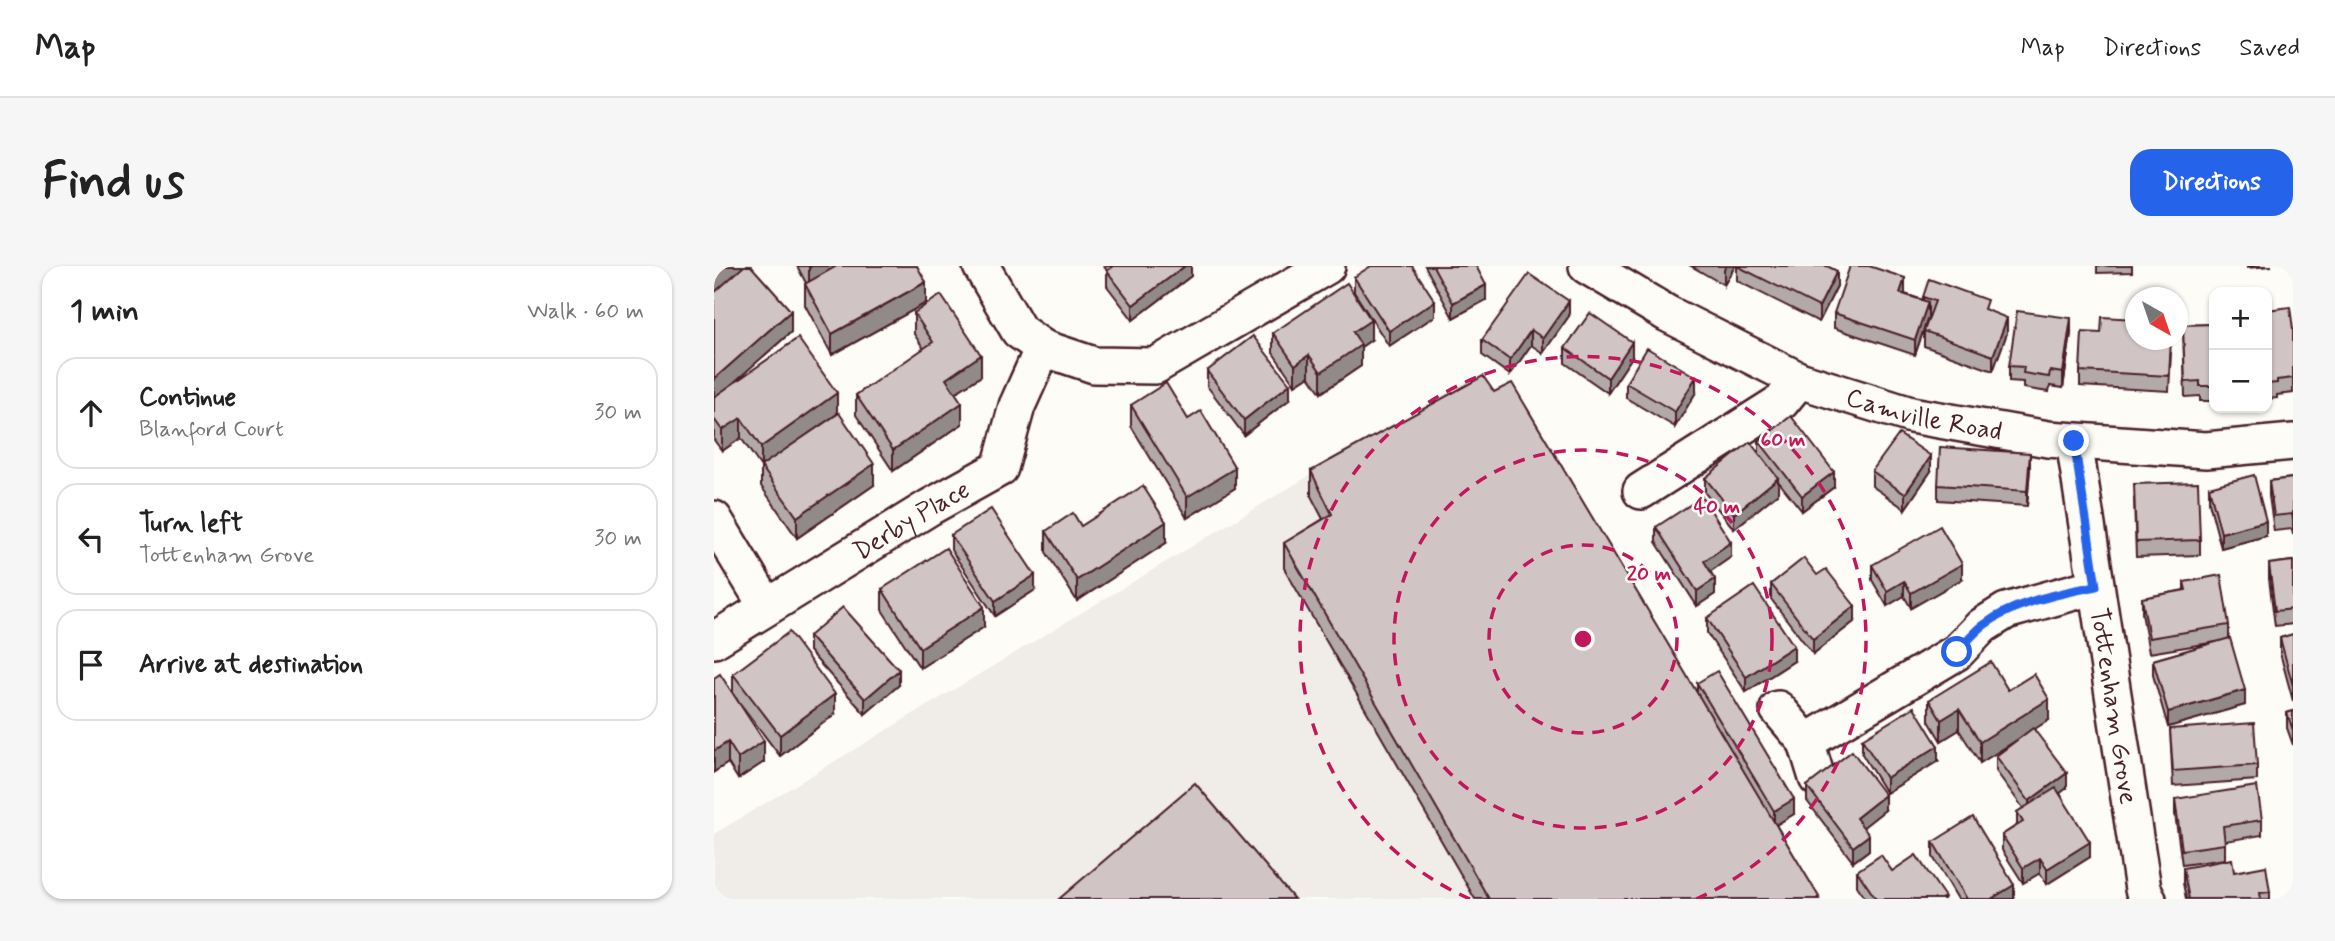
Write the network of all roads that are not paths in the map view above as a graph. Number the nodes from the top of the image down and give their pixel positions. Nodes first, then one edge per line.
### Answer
1 (981, 266) edge
2 (1327, 266) edge
3 (1587, 266) edge
4 (1043, 348) junction
5 (1799, 380) junction
6 (2074, 441) junction
7 (2293, 442) edge
8 (1642, 491) dead end
9 (714, 519) edge
10 (2096, 586) junction
11 (767, 607) junction
12 (714, 640) edge
13 (1778, 709) dead end
14 (1806, 742) junction
15 (1817, 778) edge
16 (2137, 896) edge

1 - 4 street
2 - 4 street
3 - 5 street, Camville Road
4 - 11 street, Derby Place
5 - 6 street, Camville Road
5 - 8 street
6 - 7 street, Camville Road
6 - 10 street, Tottenham Grove
9 - 11 street
10 - 14 street
10 - 16 street, Tottenham Grove
11 - 12 street, Derby Place
13 - 14 street
14 - 15 street

